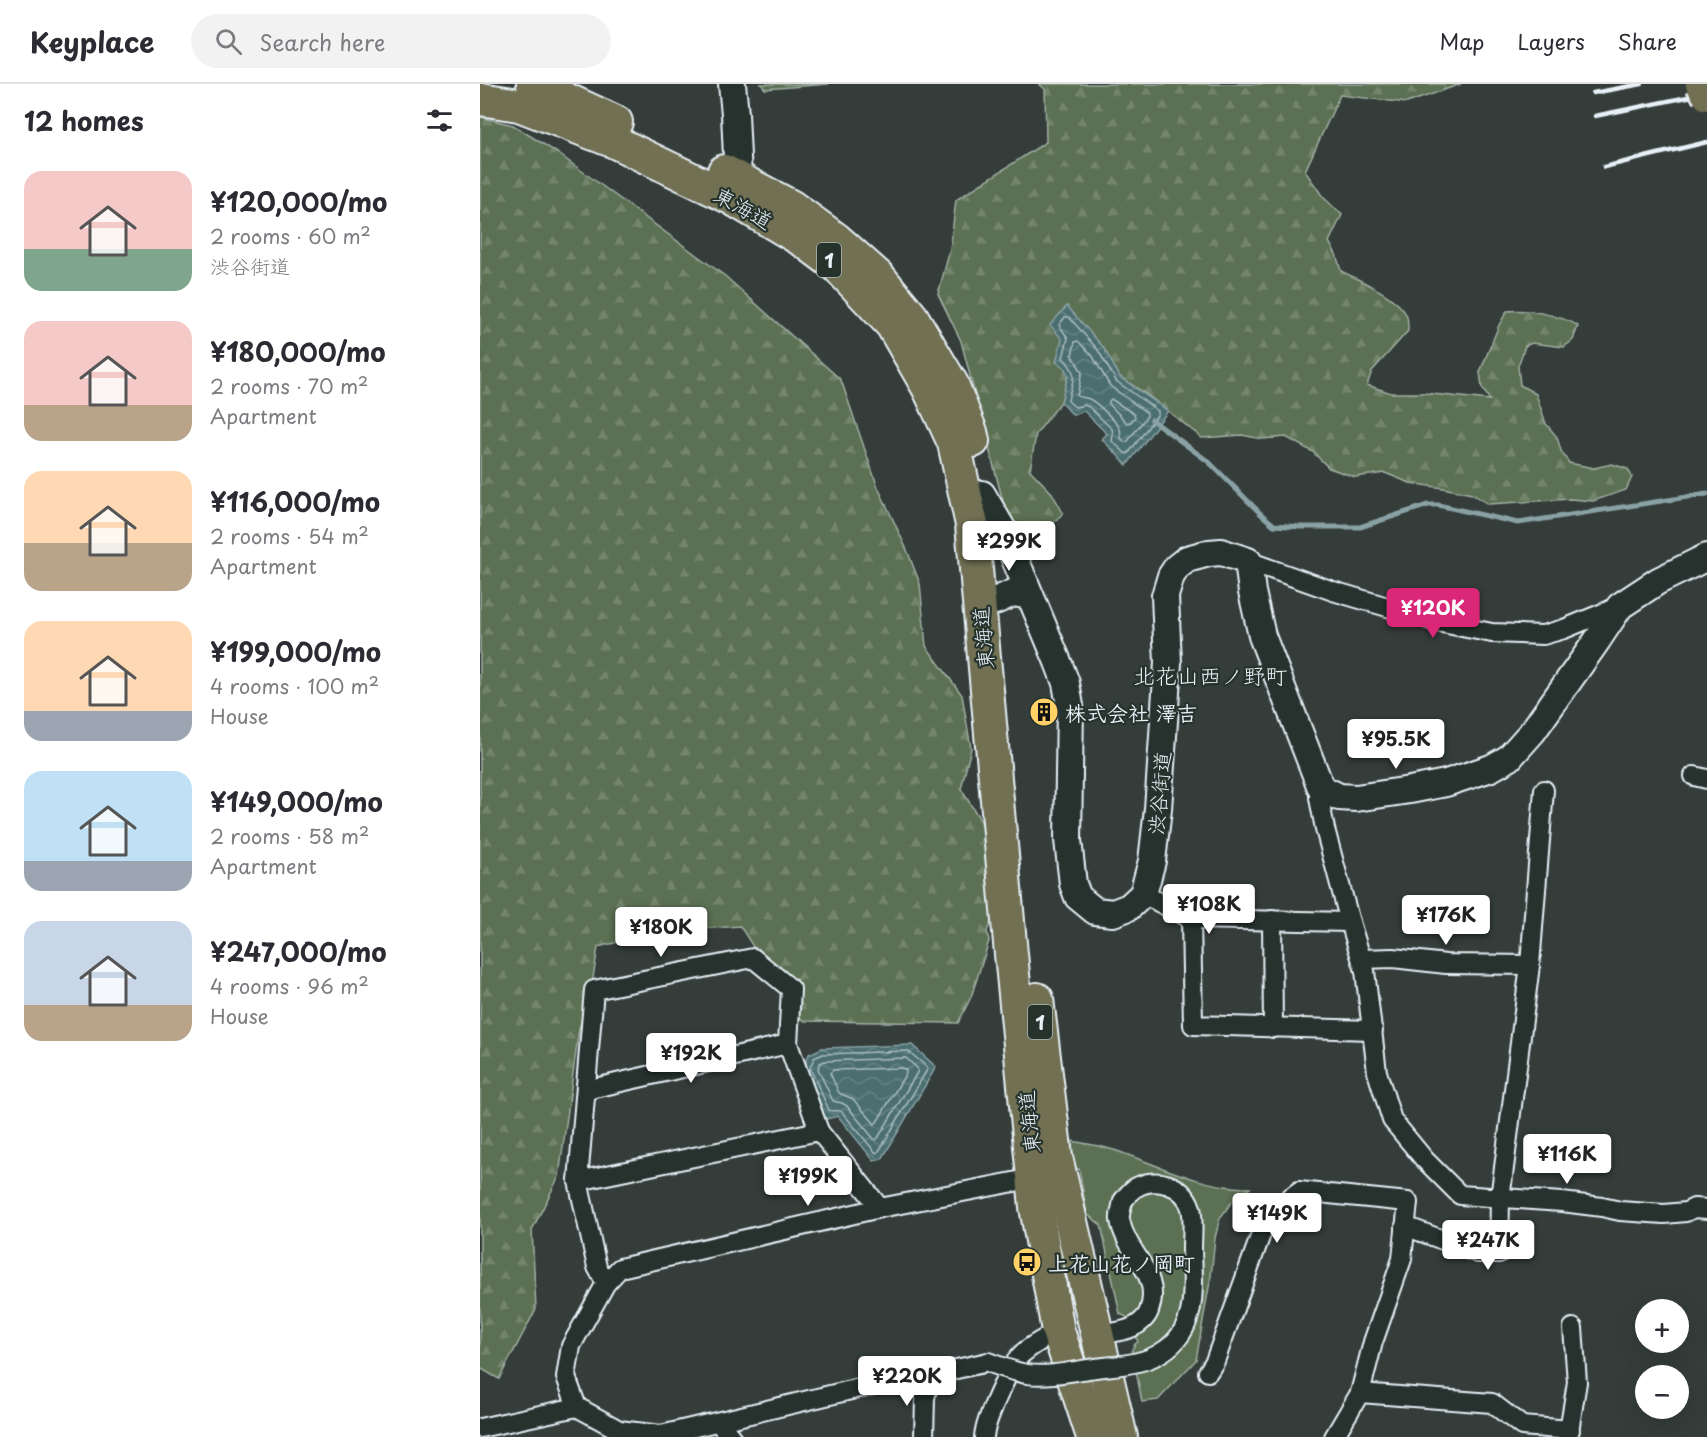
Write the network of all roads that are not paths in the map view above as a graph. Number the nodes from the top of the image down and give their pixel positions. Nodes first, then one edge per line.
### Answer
1 (533, 84) edge
2 (732, 84) edge
3 (1700, 84) edge
4 (1707, 96) edge
5 (480, 99) edge
6 (738, 178) junction
7 (982, 494) junction
8 (1707, 557) edge
9 (1248, 561) junction
10 (1030, 596) junction
11 (995, 601) junction
12 (1620, 606) junction
13 (1321, 788) junction
14 (1544, 790) dead end
15 (1143, 894) junction
16 (1191, 919) junction
17 (1272, 920) junction
18 (1350, 922) junction
19 (1362, 958) junction
20 (1530, 965) junction
21 (1273, 1028) junction
22 (1373, 1030) junction
23 (788, 1044) junction
24 (586, 1090) junction
25 (819, 1131) junction
26 (1034, 1178) junction
27 (578, 1181) junction
28 (1500, 1199) junction
29 (880, 1209) junction
30 (1707, 1209) edge
31 (1405, 1226) junction
32 (606, 1283) junction
33 (1573, 1328) dead end
34 (1058, 1331) junction
35 (1096, 1335) junction
36 (1208, 1372) dead end
37 (929, 1383) junction
38 (1360, 1393) junction
39 (577, 1407) junction
40 (718, 1422) junction
41 (480, 1428) edge
42 (1569, 1433) edge
43 (731, 1437) edge
44 (924, 1437) edge
45 (984, 1437) edge
46 (1093, 1437) edge
47 (1121, 1437) edge
48 (1334, 1437) edge

1 - 6 highway, 東海道 / 1
2 - 6 main road
3 - 4 main road, bridge
5 - 26 highway, 東海道 / 1
6 - 7 highway, 東海道 / 1
7 - 10 main road
7 - 11 highway, 東海道 / 1
8 - 12 main road
9 - 12 street
9 - 13 main road
9 - 15 main road, 渋谷街道
10 - 11 main road
10 - 15 main road
11 - 35 highway, 東海道 / 1
12 - 13 main road
13 - 18 street
14 - 20 street
15 - 16 street
16 - 17 street
16 - 21 street
17 - 18 street
17 - 21 street
18 - 19 street
19 - 20 street
19 - 22 street
20 - 28 street
21 - 22 street
22 - 28 street
23 - 24 street
23 - 24 street
23 - 25 street
24 - 27 street
25 - 27 street
25 - 29 street
26 - 29 street
26 - 34 highway, 東海道 / 1
27 - 32 street
28 - 30 street
28 - 31 street
29 - 32 street
31 - 36 street
31 - 38 street
32 - 39 street
33 - 42 street
34 - 45 street
34 - 46 highway, 東海道 / 1
35 - 37 street, bridge
35 - 47 highway, 東海道 / 1
37 - 40 street
37 - 44 street
38 - 42 street
38 - 48 street
39 - 40 street
39 - 41 street
40 - 43 street

